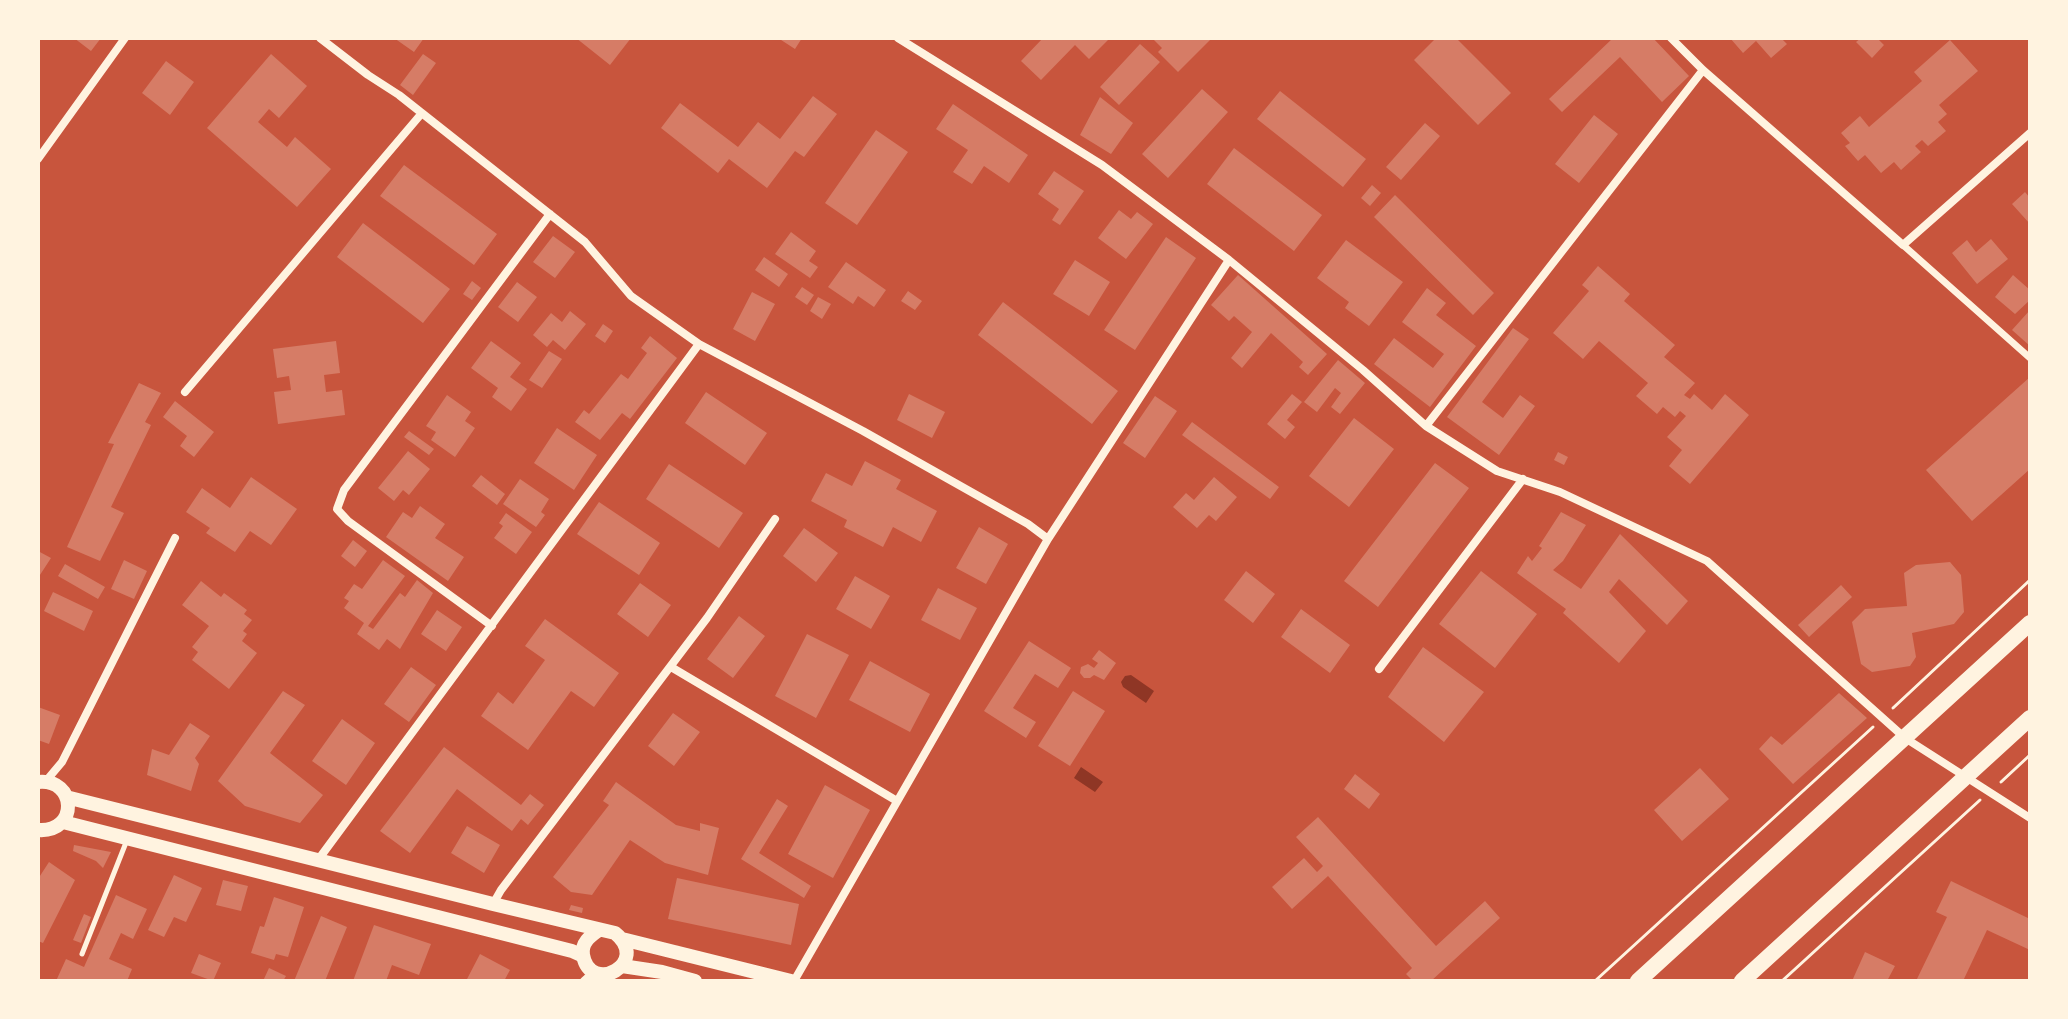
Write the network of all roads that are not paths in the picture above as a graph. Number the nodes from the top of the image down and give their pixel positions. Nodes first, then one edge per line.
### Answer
1 (125, 38) edge
2 (320, 38) edge
3 (898, 38) edge
4 (1671, 38) edge
5 (1703, 70) junction
6 (422, 113) junction
7 (2030, 133) edge
8 (38, 159) edge
9 (550, 214) junction
10 (1903, 245) junction
11 (1229, 260) junction
12 (699, 344) junction
13 (2030, 358) edge
14 (185, 392) dead end
15 (1426, 426) junction
16 (1523, 479) junction
17 (775, 519) dead end
18 (175, 538) dead end
19 (1048, 539) junction
20 (2030, 623) edge
21 (492, 626) junction
22 (671, 667) junction
23 (1379, 669) dead end
24 (2030, 718) edge
25 (1905, 738) junction
26 (62, 762) junction
27 (1966, 778) junction
28 (42, 782) edge
29 (63, 792) junction
30 (897, 801) junction
31 (2030, 818) edge
32 (63, 822) junction
33 (38, 830) edge
34 (128, 839) junction
35 (318, 860) junction
36 (493, 904) junction
37 (599, 930) junction
38 (622, 939) junction
39 (82, 954) dead end
40 (583, 956) junction
41 (622, 966) junction
42 (589, 976) edge
43 (695, 981) edge
44 (793, 981) edge
45 (1638, 981) edge
46 (1742, 981) edge

1 - 8 street
2 - 6 street
3 - 11 street
4 - 5 street
5 - 10 street
5 - 15 street
6 - 9 street
6 - 14 street
7 - 10 street
9 - 12 street
9 - 21 street
10 - 13 street
11 - 15 street
11 - 19 street
12 - 19 street
12 - 21 street
15 - 16 street
16 - 23 street
16 - 25 street
17 - 22 street
18 - 26 street
19 - 30 street
20 - 25 main road
21 - 35 street
22 - 30 street
22 - 36 street
24 - 27 main road
25 - 27 street
25 - 45 main road
26 - 28 street
26 - 29 street
27 - 31 street
27 - 46 main road
28 - 29 street
29 - 32 street
29 - 35 street
30 - 44 street
32 - 33 street
32 - 34 street
34 - 39 lane
34 - 40 street
35 - 36 street
36 - 37 street
37 - 38 street
37 - 40 street
38 - 41 street
38 - 44 street
40 - 42 street
41 - 42 street
41 - 43 street

